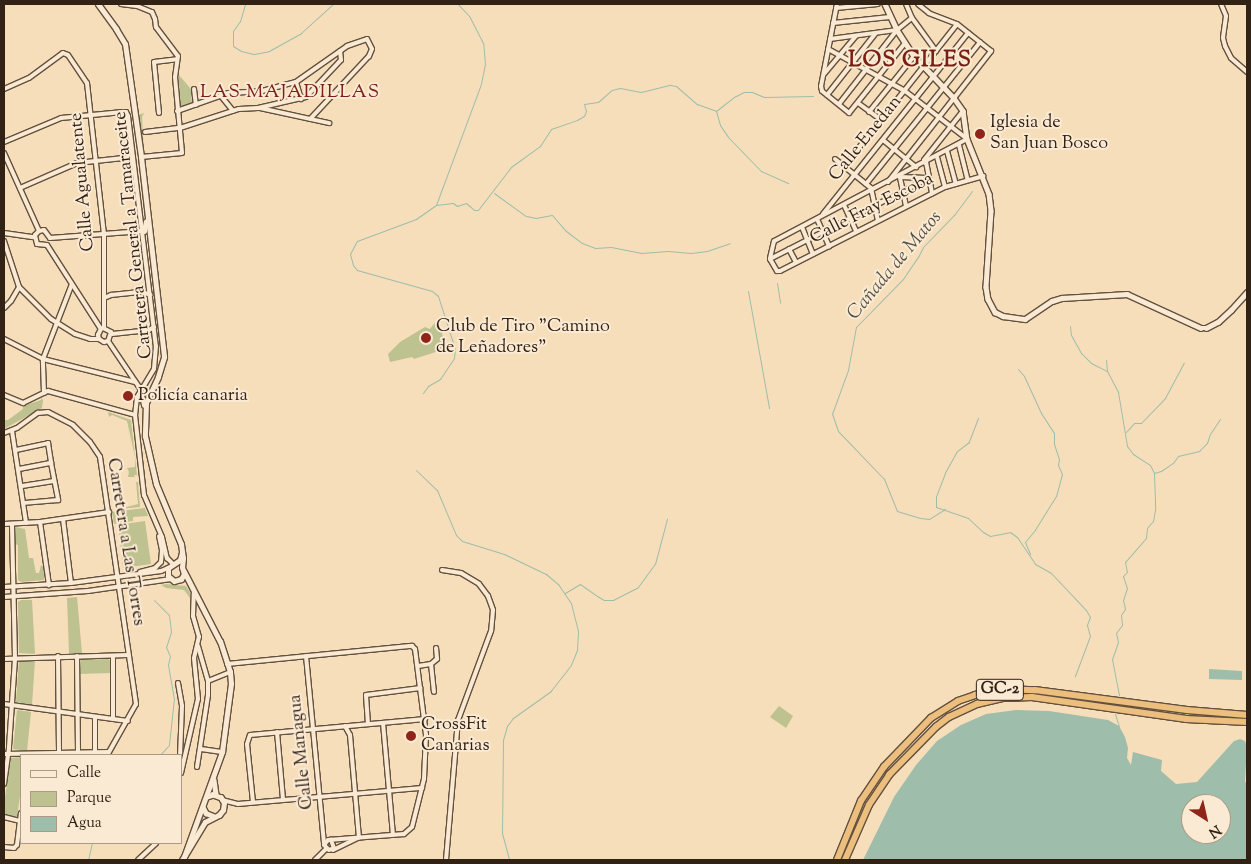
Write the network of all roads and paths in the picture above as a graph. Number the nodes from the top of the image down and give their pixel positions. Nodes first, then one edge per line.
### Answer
1 (98, 4) edge
2 (121, 4) edge
3 (878, 4) edge
4 (885, 4) edge
5 (906, 4) edge
6 (918, 4) edge
7 (1221, 4) edge
8 (836, 6) edge
9 (890, 17) junction
10 (912, 18) junction
11 (833, 22) junction
12 (957, 24) junction
13 (897, 30) junction
14 (968, 32) junction
15 (875, 34) junction
16 (856, 36) junction
17 (830, 39) junction
18 (980, 42) junction
19 (905, 43) junction
20 (828, 49) junction
21 (340, 51) junction
22 (936, 51) junction
23 (841, 55) junction
24 (914, 56) junction
25 (177, 59) junction
26 (854, 62) junction
27 (924, 67) junction
28 (866, 69) junction
29 (1247, 72) edge
30 (823, 76) junction
31 (879, 77) junction
32 (934, 77) junction
33 (296, 82) junction
34 (892, 84) junction
35 (944, 87) junction
36 (4, 89) edge
37 (194, 89) dead end
38 (905, 91) junction
39 (827, 95) junction
40 (221, 96) junction
41 (954, 98) junction
42 (301, 99) junction
43 (916, 99) junction
44 (858, 103) junction
45 (839, 104) junction
46 (196, 105) junction
47 (258, 108) junction
48 (928, 108) junction
49 (178, 111) junction
50 (233, 111) junction
51 (963, 111) junction
52 (869, 112) junction
53 (159, 113) dead end
54 (91, 114) junction
55 (939, 118) junction
56 (310, 119) junction
57 (329, 123) dead end
58 (180, 128) junction
59 (950, 128) junction
60 (145, 132) dead end
61 (967, 139) junction
62 (883, 140) junction
63 (4, 142) edge
64 (862, 144) dead end
65 (958, 145) junction
66 (894, 149) junction
67 (947, 152) junction
68 (4, 153) edge
69 (133, 157) junction
70 (141, 157) junction
71 (937, 157) junction
72 (834, 159) dead end
73 (906, 159) junction
74 (96, 161) junction
75 (925, 163) junction
76 (844, 166) junction
77 (916, 167) junction
78 (855, 175) junction
79 (900, 176) junction
80 (983, 176) junction
81 (929, 178) junction
82 (968, 180) junction
83 (888, 182) junction
84 (866, 184) junction
85 (956, 184) junction
86 (945, 187) junction
87 (20, 188) junction
88 (872, 190) junction
89 (903, 191) junction
90 (932, 193) junction
91 (844, 205) junction
92 (874, 205) junction
93 (906, 206) junction
94 (819, 217) junction
95 (850, 218) junction
96 (878, 220) junction
97 (802, 226) junction
98 (39, 231) junction
99 (145, 231) junction
100 (823, 232) junction
101 (856, 232) junction
102 (4, 233) edge
103 (104, 234) junction
104 (34, 237) junction
105 (50, 238) junction
106 (807, 240) junction
107 (4, 241) edge
108 (47, 245) junction
109 (829, 246) junction
110 (789, 249) junction
111 (813, 254) junction
112 (770, 259) junction
113 (796, 262) junction
114 (72, 284) junction
115 (19, 286) junction
116 (1247, 292) edge
117 (151, 295) junction
118 (104, 298) junction
119 (4, 308) edge
120 (104, 317) junction
121 (95, 320) junction
122 (56, 323) junction
123 (154, 327) junction
124 (102, 329) junction
125 (112, 334) junction
126 (4, 339) edge
127 (99, 339) junction
128 (108, 341) junction
129 (43, 359) junction
130 (135, 382) junction
131 (140, 390) junction
132 (44, 393) junction
133 (4, 395) edge
134 (146, 411) junction
135 (135, 415) junction
136 (12, 431) junction
137 (4, 433) edge
138 (16, 450) junction
139 (52, 463) junction
140 (19, 469) junction
141 (54, 481) junction
142 (22, 486) junction
143 (25, 503) junction
144 (109, 512) junction
145 (64, 519) junction
146 (40, 522) junction
147 (155, 522) junction
148 (26, 523) junction
149 (4, 524) edge
150 (12, 524) junction
151 (182, 552) junction
152 (173, 564) junction
153 (168, 568) junction
154 (183, 570) junction
155 (442, 570) dead end
156 (129, 576) junction
157 (118, 577) junction
158 (174, 580) junction
159 (71, 583) junction
160 (49, 585) junction
161 (4, 587) edge
162 (14, 587) junction
163 (119, 587) junction
164 (194, 593) junction
165 (14, 596) junction
166 (4, 597) edge
167 (198, 646) junction
168 (436, 648) dead end
169 (128, 655) junction
170 (58, 656) junction
171 (77, 656) junction
172 (113, 656) junction
173 (306, 656) junction
174 (15, 658) junction
175 (4, 659) edge
176 (228, 664) junction
177 (431, 664) junction
178 (418, 666) junction
179 (230, 672) junction
180 (208, 681) junction
181 (178, 683) dead end
182 (421, 688) junction
183 (434, 692) dead end
184 (4, 704) edge
185 (11, 705) junction
186 (60, 713) junction
187 (77, 715) junction
188 (1247, 715) edge
189 (95, 717) junction
190 (113, 719) junction
191 (425, 719) junction
192 (128, 722) junction
193 (1247, 722) edge
194 (383, 723) junction
195 (368, 724) junction
196 (345, 726) junction
197 (314, 729) junction
198 (277, 732) junction
199 (201, 749) junction
200 (96, 752) junction
201 (222, 752) junction
202 (59, 753) junction
203 (78, 753) junction
204 (6, 754) edge
205 (29, 754) edge
206 (180, 754) edge
207 (197, 767) dead end
208 (182, 769) edge
209 (214, 775) junction
210 (4, 784) edge
211 (422, 788) junction
212 (389, 790) junction
213 (355, 793) junction
214 (216, 796) junction
215 (320, 796) junction
216 (207, 797) junction
217 (283, 799) junction
218 (222, 800) junction
219 (253, 802) junction
220 (238, 804) junction
221 (203, 807) junction
222 (223, 810) junction
223 (213, 816) junction
224 (4, 817) edge
225 (20, 823) edge
226 (20, 829) edge
227 (393, 835) junction
228 (359, 838) junction
229 (331, 840) junction
230 (155, 844) edge
231 (4, 847) edge
232 (325, 847) junction
233 (332, 850) junction
234 (183, 859) edge
235 (138, 860) edge
236 (315, 860) edge
237 (446, 860) edge
238 (837, 860) edge
239 (846, 860) edge

1 - 70 main road, Carretera General a Tamaraceite
2 - 25 street
3 - 8 street
4 - 9 street
5 - 10 street
6 - 12 street
7 - 29 street
8 - 11 street
9 - 11 street
9 - 13 street
10 - 13 street
10 - 22 street
11 - 17 street
12 - 14 street
12 - 22 street
13 - 15 street
13 - 19 street
13 - 28 street
14 - 18 street
14 - 32 street, Calle Enedan
15 - 16 street
15 - 26 street
16 - 17 street
16 - 23 street
17 - 20 street
18 - 35 street
18 - 41 street
19 - 24 street
19 - 31 street
20 - 23 street
20 - 30 street
21 - 33 street
21 - 42 street
21 - 56 street
22 - 27 street
23 - 26 street
23 - 30 street
24 - 27 street
24 - 34 street
25 - 49 street
25 - 53 street
26 - 28 street
26 - 39 street
27 - 32 street
27 - 38 street
28 - 31 street
28 - 45 street
30 - 39 street
31 - 34 street
31 - 44 street
32 - 35 street
32 - 43 street, Calle Enedan
33 - 40 street
33 - 42 street
34 - 38 street
34 - 52 street
35 - 41 street
35 - 48 street
36 - 54 street, Calle Agualatente
37 - 46 street
38 - 43 street
38 - 52 street
39 - 45 street
40 - 46 street
40 - 50 street
41 - 51 street
41 - 55 street
42 - 47 street
43 - 48 street
43 - 62 street, Calle Enedan
44 - 45 street
44 - 52 street
46 - 49 street
47 - 50 street
47 - 56 street
48 - 55 street
48 - 66 street
49 - 58 street
50 - 58 street
51 - 59 street
51 - 61 street
54 - 63 street
54 - 69 street
54 - 74 street, Calle Agualatente
55 - 59 street
55 - 73 street
56 - 57 street
58 - 60 street
58 - 70 street
59 - 61 street
59 - 75 street
61 - 65 street
61 - 80 street
62 - 66 street
62 - 78 street, Calle Enedan
64 - 76 street
65 - 67 street
65 - 82 street
66 - 73 street
66 - 84 street
67 - 71 street
67 - 85 street
68 - 87 street
69 - 74 street
69 - 99 street
70 - 99 main road, Carretera General a Tamaraceite
71 - 75 street
71 - 86 street
72 - 76 street
73 - 77 street
73 - 83 street
74 - 87 street
74 - 103 street, Calle Agualatente
75 - 77 street
75 - 81 street
76 - 78 street
77 - 79 street
78 - 84 street
78 - 94 street, Calle Enedan
79 - 81 street
79 - 83 street
79 - 89 street
80 - 82 street, Calle Fray Escoba
80 - 116 street
81 - 89 street
81 - 90 street
82 - 85 street, Calle Fray Escoba
83 - 88 street
84 - 88 street
85 - 86 street, Calle Fray Escoba
86 - 90 street, Calle Fray Escoba
87 - 98 street
88 - 91 street
88 - 92 street
89 - 92 street
89 - 93 street
90 - 93 street, Calle Fray Escoba
91 - 94 street
91 - 95 street
92 - 95 street
92 - 96 street
93 - 96 street, Calle Fray Escoba
94 - 97 street
94 - 100 street
95 - 100 street
95 - 101 street
96 - 101 street, Calle Fray Escoba
97 - 106 street
97 - 112 street
98 - 104 street
98 - 105 street
99 - 103 street
99 - 117 street
99 - 134 main road, Carretera General a Tamaraceite
100 - 106 street
100 - 109 street
101 - 109 street, Calle Fray Escoba
102 - 104 street
103 - 105 street
103 - 118 street, Calle Agualatente
104 - 108 street
105 - 108 street
106 - 110 street
106 - 111 street
107 - 115 street
108 - 114 street
109 - 111 street, Calle Fray Escoba
110 - 112 street
110 - 113 street
111 - 113 street, Calle Fray Escoba
112 - 113 street, Calle Fray Escoba
114 - 121 street
114 - 122 street
115 - 119 street
115 - 122 street
117 - 118 street
117 - 123 street
118 - 120 street, Calle Agualatente
120 - 121 street
120 - 124 street, Calle Agualatente
121 - 124 street
122 - 127 street
122 - 129 street
123 - 125 street
123 - 131 street
124 - 125 street
124 - 127 street
125 - 128 street
126 - 129 street
127 - 128 street
128 - 130 street
129 - 130 street
129 - 132 street
130 - 131 street
131 - 134 street
131 - 135 street
132 - 133 street
132 - 135 street
134 - 151 main road, Carretera General a Tamaraceite
135 - 147 street
136 - 137 street
136 - 138 street
136 - 144 street, Carretera a Las Torres
138 - 139 street
138 - 140 street
139 - 140 street
139 - 141 street
140 - 142 street
141 - 142 street
141 - 143 street
142 - 143 street
143 - 148 street
144 - 145 street
144 - 157 street, Carretera a Las Torres
145 - 146 street
145 - 159 street
146 - 148 street
146 - 160 street
147 - 152 street
147 - 156 street
148 - 150 street
149 - 150 street
150 - 162 street
151 - 152 main road
151 - 154 main road, Carretera General a Tamaraceite
152 - 153 main road
152 - 154 main road
153 - 156 street
153 - 158 main road
154 - 158 main road
154 - 164 street
155 - 237 street
156 - 157 street
157 - 159 street
157 - 163 street, Carretera a Las Torres
158 - 163 street
158 - 164 street
159 - 160 street
160 - 162 street
161 - 162 street
162 - 165 street
163 - 165 street
163 - 169 street, Carretera a Las Torres
164 - 167 street
164 - 176 street
165 - 166 street
165 - 174 street
167 - 180 street
167 - 208 street
168 - 177 street
169 - 172 street
169 - 192 street, Carretera a Las Torres
170 - 171 street
170 - 174 street
170 - 186 street
171 - 172 street
171 - 187 street
172 - 190 street
173 - 176 street
173 - 178 street
173 - 197 street, Calle Managua
174 - 175 street
174 - 185 street
176 - 179 street
177 - 178 street
177 - 183 street
178 - 182 street
179 - 180 street
179 - 201 street
180 - 199 street
181 - 206 street
182 - 191 street
182 - 195 street
184 - 185 street
185 - 186 street
185 - 204 street
186 - 187 street
186 - 202 street
187 - 189 street
187 - 203 street
188 - 238 highway, GC-2
189 - 190 street
189 - 200 street
190 - 192 street
191 - 194 street
191 - 211 street
192 - 200 street
193 - 239 highway, GC-2
194 - 195 street
194 - 212 street
195 - 196 street
196 - 197 street
196 - 213 street
197 - 198 street
197 - 215 street, Calle Managua
198 - 217 street
198 - 219 street
199 - 201 street
199 - 207 street
200 - 203 street
201 - 209 street
202 - 203 street
202 - 205 street
204 - 205 street
204 - 210 street
209 - 214 street
209 - 216 street
211 - 212 street
211 - 227 street
212 - 213 street
212 - 227 street
213 - 215 street
213 - 228 street
214 - 216 street
214 - 218 street
215 - 217 street
215 - 232 street, Calle Managua
216 - 221 street
217 - 219 street
218 - 220 street
218 - 222 street
219 - 220 street
220 - 222 street
221 - 223 street
221 - 234 street
222 - 223 street
223 - 234 street
224 - 225 street
226 - 231 street
227 - 228 street
228 - 229 street
228 - 233 street
229 - 232 street
229 - 233 street
230 - 235 street
232 - 233 street
232 - 236 street

